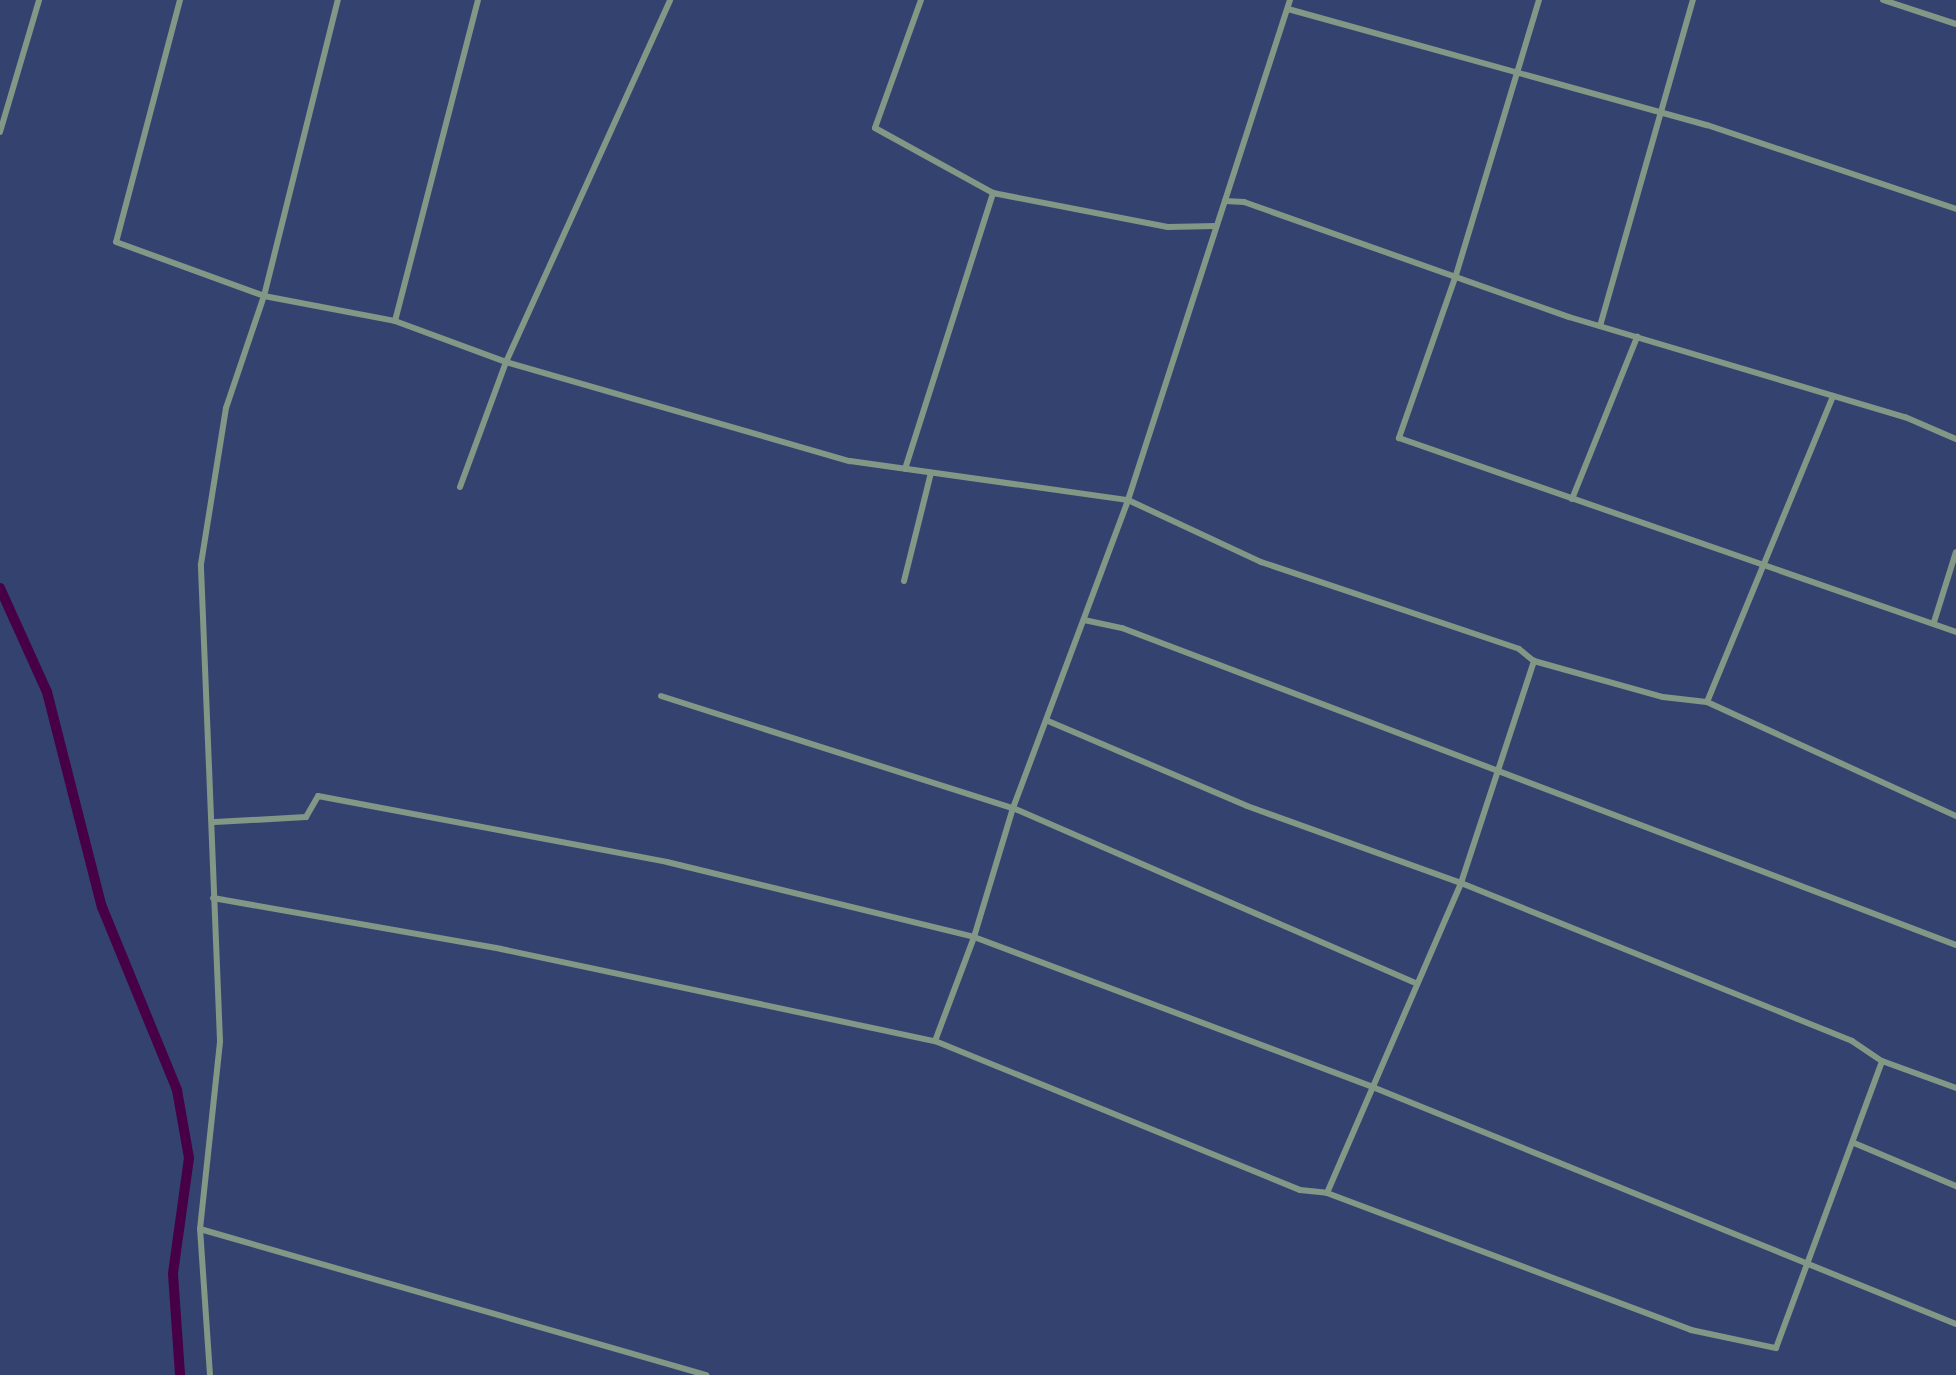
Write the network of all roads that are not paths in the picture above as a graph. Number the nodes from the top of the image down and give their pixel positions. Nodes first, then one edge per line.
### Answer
1 (39, 0) edge
2 (180, 0) edge
3 (338, 0) edge
4 (478, 0) edge
5 (670, 0) edge
6 (921, 0) edge
7 (1290, 0) edge
8 (1539, 0) edge
9 (1693, 0) edge
10 (1883, 0) edge
11 (1288, 9) junction
12 (1956, 24) edge
13 (1518, 75) junction
14 (1659, 112) junction
15 (0, 132) edge
16 (993, 193) junction
17 (1225, 201) junction
18 (1956, 208) edge
19 (1216, 226) junction
20 (1456, 275) junction
21 (264, 296) junction
22 (395, 321) junction
23 (1600, 326) junction
24 (1637, 337) junction
25 (506, 362) junction
26 (1833, 396) junction
27 (1956, 439) edge
28 (905, 469) junction
29 (931, 473) junction
30 (460, 487) dead end
31 (1572, 499) junction
32 (1128, 500) junction
33 (1956, 552) edge
34 (1763, 565) junction
35 (904, 581) dead end
36 (1084, 620) junction
37 (1934, 622) junction
38 (1956, 632) edge
39 (1534, 661) junction
40 (660, 696) dead end
41 (1707, 702) junction
42 (1048, 721) junction
43 (1496, 773) junction
44 (1013, 808) junction
45 (1956, 816) edge
46 (215, 822) junction
47 (1461, 883) junction
48 (213, 898) junction
49 (974, 937) junction
50 (1956, 945) edge
51 (1414, 982) junction
52 (935, 1041) junction
53 (1882, 1061) junction
54 (1375, 1088) junction
55 (1956, 1088) edge
56 (1854, 1143) junction
57 (1956, 1186) edge
58 (1327, 1193) junction
59 (200, 1229) junction
60 (1808, 1261) junction
61 (1956, 1324) edge
62 (210, 1375) edge
63 (706, 1375) edge

1 - 15 street
2 - 21 street
3 - 21 street
4 - 22 street
5 - 25 street
6 - 16 street
7 - 11 street
8 - 13 street
9 - 14 street
10 - 12 street
11 - 13 street
11 - 17 street
13 - 14 street
13 - 20 street
14 - 18 street
14 - 23 street
16 - 19 street
16 - 28 street
17 - 19 street
17 - 20 street
19 - 32 street
20 - 23 street
20 - 31 street
21 - 22 street
21 - 46 street
22 - 25 street
23 - 24 street
24 - 26 street
24 - 31 street
25 - 28 street
25 - 30 street
26 - 27 street
26 - 34 street
28 - 29 street
29 - 32 street
29 - 35 street
31 - 34 street
32 - 36 street
32 - 39 street
33 - 37 street
34 - 37 street
34 - 41 street
36 - 42 street
36 - 43 street
37 - 38 street
39 - 41 street
39 - 43 street
40 - 44 street
41 - 45 street
42 - 44 street
42 - 47 street
43 - 47 street
43 - 50 street
44 - 49 street
44 - 51 street
46 - 48 street
46 - 49 street
47 - 51 street
47 - 53 street
48 - 52 street
48 - 59 street
49 - 52 street
49 - 54 street
51 - 54 street
52 - 58 street
53 - 55 street
53 - 56 street
54 - 58 street
54 - 60 street
56 - 57 street
56 - 60 street
58 - 60 street
59 - 62 street
59 - 63 street
60 - 61 street

